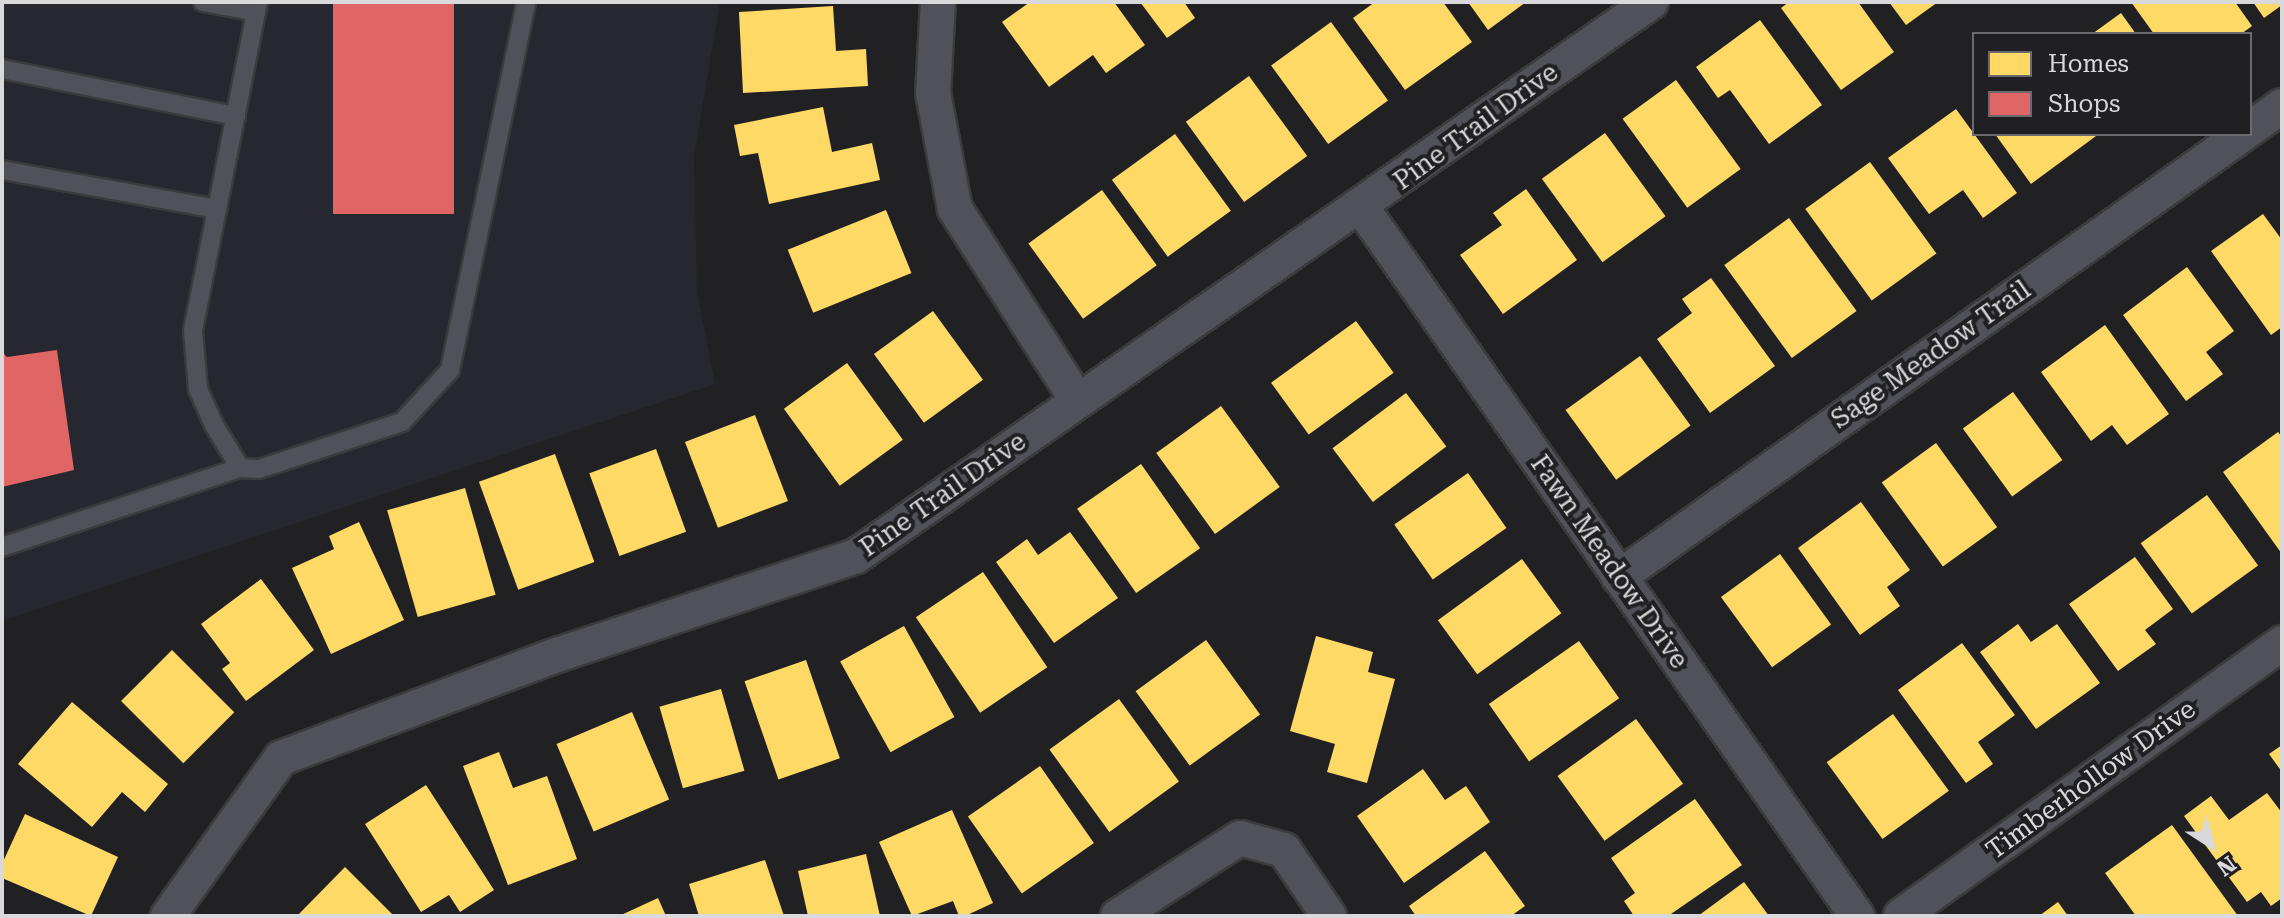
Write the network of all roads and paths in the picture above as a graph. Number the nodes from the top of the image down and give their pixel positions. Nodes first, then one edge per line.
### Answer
1 (203, 2) edge
2 (526, 2) edge
3 (938, 2) edge
4 (1651, 2) edge
5 (257, 7) edge
6 (2, 69) edge
7 (2282, 106) edge
8 (236, 116) junction
9 (2252, 128) edge
10 (2240, 136) edge
11 (2, 170) edge
12 (1362, 208) junction
13 (217, 209) junction
14 (1078, 401) junction
15 (240, 468) junction
16 (2, 547) edge
17 (1619, 577) junction
18 (2282, 643) edge
19 (168, 916) edge
20 (1118, 916) edge
21 (1329, 916) edge
22 (1857, 916) edge
23 (1901, 916) edge

1 - 5 lane
2 - 15 lane
3 - 14 street
4 - 12 street, Pine Trail Drive
5 - 8 lane
6 - 8 lane
7 - 9 street
8 - 13 lane
10 - 17 street, Sage Meadow Trail
11 - 13 lane
12 - 14 street, Pine Trail Drive
12 - 17 street, Fawn Meadow Drive
13 - 15 lane
14 - 19 street, Pine Trail Drive
15 - 16 lane
17 - 22 street, Fawn Meadow Drive
18 - 23 street, Timberhollow Drive
20 - 21 street

